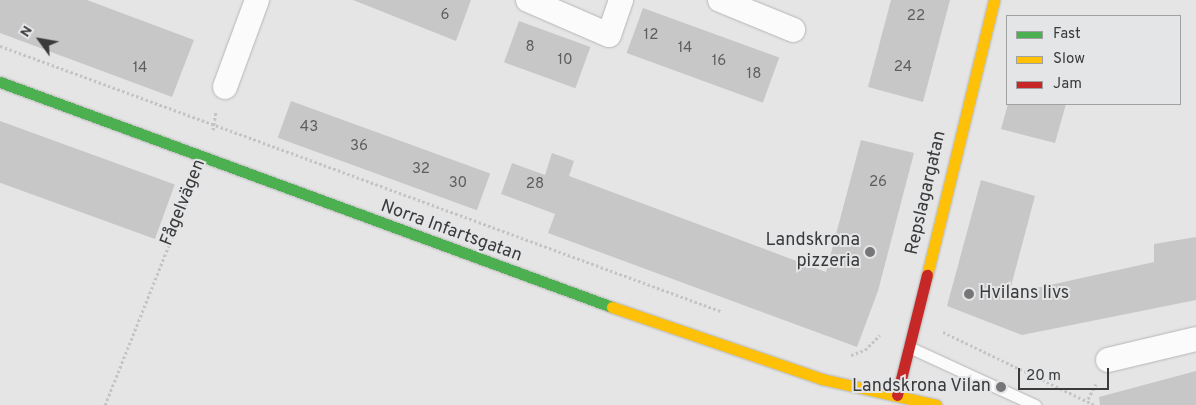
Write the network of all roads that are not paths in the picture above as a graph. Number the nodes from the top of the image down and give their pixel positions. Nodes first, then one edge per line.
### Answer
1 (257, 0) edge
2 (528, 0) edge
3 (622, 0) edge
4 (720, 0) edge
5 (994, 0) edge
6 (793, 30) dead end
7 (0, 82) edge
8 (224, 87) road end
9 (1196, 339) edge
10 (909, 347) junction
11 (1108, 360) dead end
12 (897, 395) junction
13 (936, 405) edge
14 (1035, 405) edge

1 - 8 street
2 - 3 street
4 - 6 street
5 - 10 street, Repslagargatan
7 - 12 street, Norra Infartsgatan
9 - 11 street
10 - 12 street, Repslagargatan
10 - 14 lane
12 - 13 street, Norra Infartsgatan

